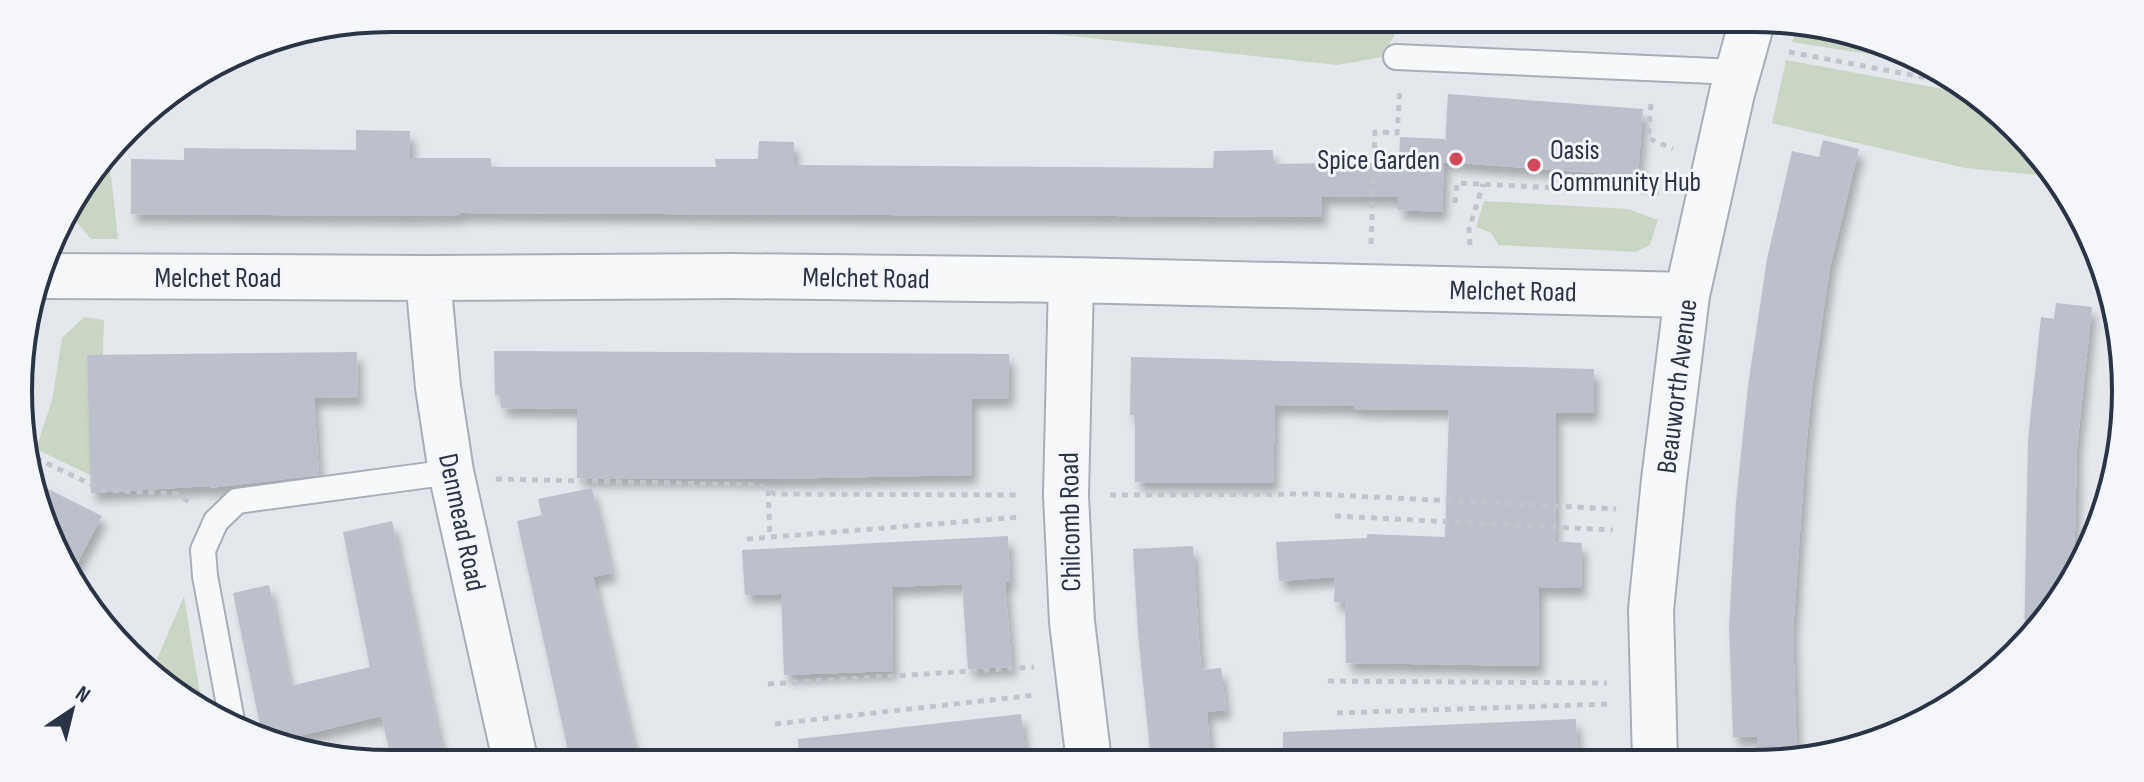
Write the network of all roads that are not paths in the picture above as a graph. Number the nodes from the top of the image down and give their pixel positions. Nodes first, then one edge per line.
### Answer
1 (1745, 45) edge
2 (1396, 57) dead end
3 (51, 276) edge
4 (428, 278) junction
5 (1071, 280) junction
6 (1687, 295) junction
7 (451, 475) junction
8 (230, 712) edge
9 (513, 750) edge
10 (1088, 750) edge
11 (1655, 750) edge

1 - 2 lane
1 - 6 street, Beauworth Avenue
3 - 4 street, Melchet Road
4 - 5 street, Melchet Road
4 - 7 street, Denmead Road
5 - 6 street, Melchet Road
5 - 10 street, Chilcomb Road
6 - 11 street, Beauworth Avenue
7 - 8 lane
7 - 9 street, Denmead Road

